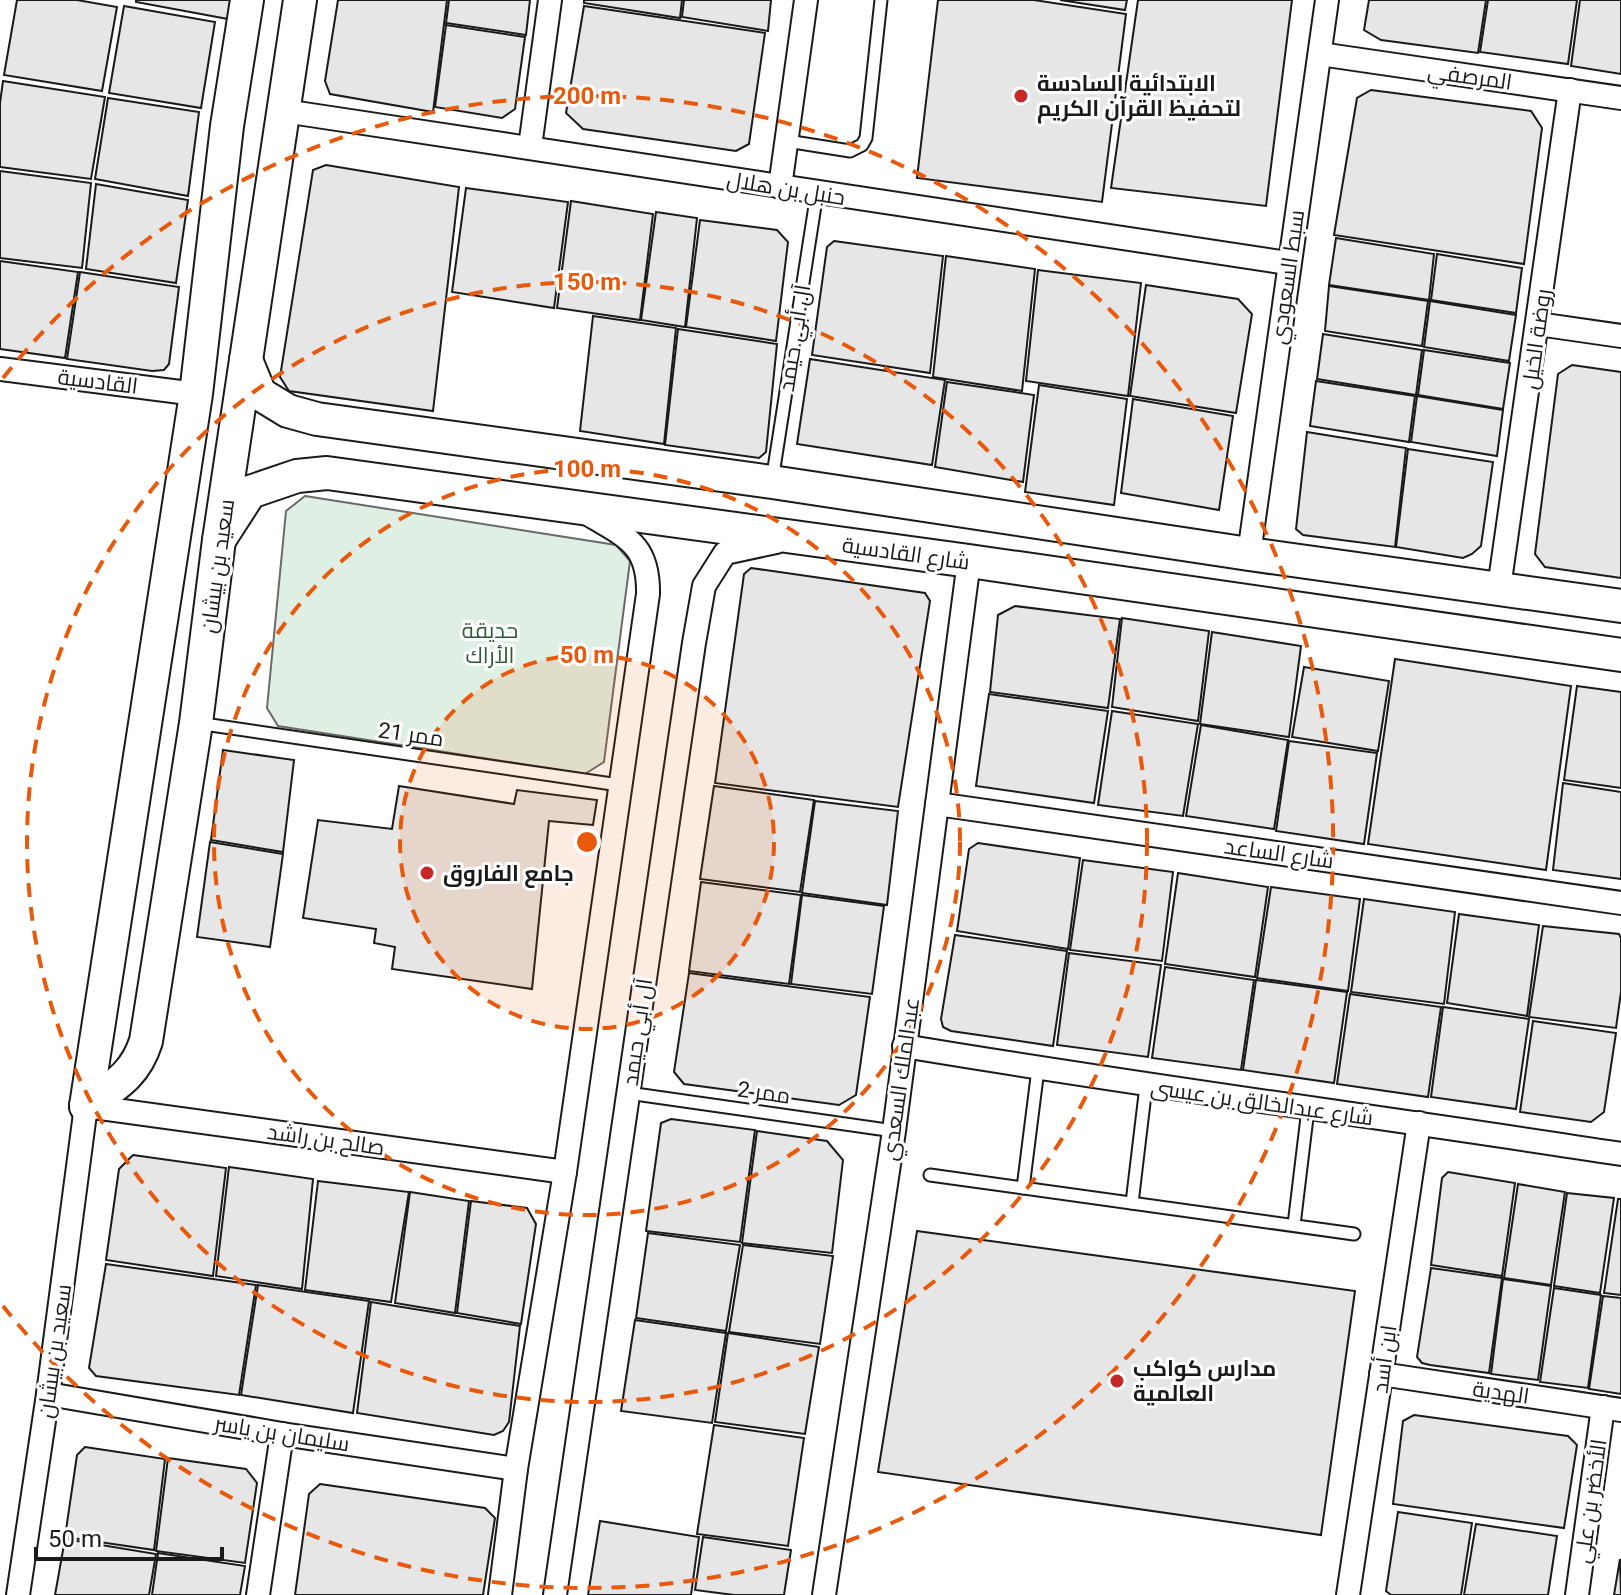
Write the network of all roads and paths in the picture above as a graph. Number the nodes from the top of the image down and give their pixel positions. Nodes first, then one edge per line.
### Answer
1 (247, 0) edge
2 (300, 0) edge
3 (550, 0) edge
4 (806, 0) edge
5 (881, 0) edge
6 (1327, 0) edge
7 (1320, 54) junction
8 (1570, 90) junction
9 (1621, 98) edge
10 (284, 111) junction
11 (787, 141) junction
12 (530, 147) junction
13 (780, 187) junction
14 (817, 193) junction
15 (1288, 263) junction
16 (1538, 324) junction
17 (1621, 336) edge
18 (246, 360) junction
19 (0, 369) edge
20 (196, 394) junction
21 (772, 482) junction
22 (577, 508) junction
23 (802, 538) junction
24 (219, 540) junction
25 (1249, 554) junction
26 (969, 561) junction
27 (1499, 588) junction
28 (1621, 606) edge
29 (1621, 655) edge
30 (196, 723) junction
31 (619, 785) junction
32 (937, 804) junction
33 (1621, 903) edge
34 (904, 1046) junction
35 (1038, 1069) junction
36 (1146, 1086) junction
37 (628, 1093) junction
38 (86, 1106) junction
39 (1308, 1109) junction
40 (1419, 1123) junction
41 (894, 1131) junction
42 (1621, 1154) edge
43 (565, 1172) junction
44 (930, 1175) dead end
45 (1023, 1188) junction
46 (1132, 1203) junction
47 (1294, 1225) junction
48 (1354, 1234) dead end
49 (1381, 1374) junction
50 (48, 1394) junction
51 (1612, 1408) edge
52 (282, 1434) junction
53 (516, 1469) junction
54 (18, 1595) edge
55 (258, 1595) edge
56 (500, 1595) edge
57 (555, 1595) edge
58 (824, 1595) edge
59 (1348, 1595) edge
60 (1577, 1595) edge

1 - 20 street, سعيد بن بيشان
2 - 10 street, سعيد بن بيشان
3 - 12 street
4 - 11 street
5 - 11 lane
6 - 7 street, سبط السعودي
7 - 8 street, المرصفي
7 - 15 street, سبط السعودي
8 - 9 street, المرصفي
8 - 16 street, روضة الخيل
10 - 12 street, حنبل بن هلال
10 - 18 street, سعيد بن بيشان
11 - 13 street
12 - 13 street, حنبل بن هلال
13 - 14 street, حنبل بن هلال
14 - 15 street, حنبل بن هلال
14 - 21 lane, آل أبي حيمد
15 - 25 street, سبط السعودي
16 - 17 street
16 - 27 street, روضة الخيل
18 - 21 street
18 - 24 street, سعيد بن بيشان
19 - 20 street, القادسية
20 - 38 street, سعيد بن بيشان
21 - 25 street
22 - 23 street, شارع القادسية
22 - 24 street, شارع القادسية
22 - 31 street
23 - 26 street, شارع القادسية
23 - 37 street, آل أبي حيمد
24 - 30 street, سعيد بن بيشان
25 - 27 street
26 - 29 street, شارع القادسية
26 - 32 street, عبدالملك السعدي
27 - 28 street
30 - 31 lane, ممر 21
30 - 38 street, سعيد بن بيشان
31 - 43 street
32 - 33 street, شارع الساعد
32 - 34 street, عبدالملك السعدي
34 - 35 street, شارع عبدالخالق بن عيسى
34 - 41 street, عبدالملك السعدي
35 - 36 street, شارع عبدالخالق بن عيسى
35 - 45 lane
36 - 39 street, شارع عبدالخالق بن عيسى
36 - 46 lane
37 - 41 lane, ممر 2
37 - 57 street, آل أبي حيمد
38 - 43 street, صالح بن راشد
38 - 50 street, سعيد بن بيشان
39 - 40 street, شارع عبدالخالق بن عيسى
39 - 47 lane
40 - 42 street, شارع عبدالخالق بن عيسى
40 - 49 street, ابن أسد
41 - 58 street, عبدالملك السعدي
43 - 53 street
44 - 45 lane
45 - 46 lane
46 - 47 lane
47 - 48 lane
49 - 51 street, الهدية
49 - 59 street, ابن أسد
50 - 52 street, سليمان بن ياسر
50 - 54 street, سعيد بن بيشان
51 - 60 street, الأخضر بن علي
52 - 53 street, سليمان بن ياسر
52 - 55 street
53 - 56 street

